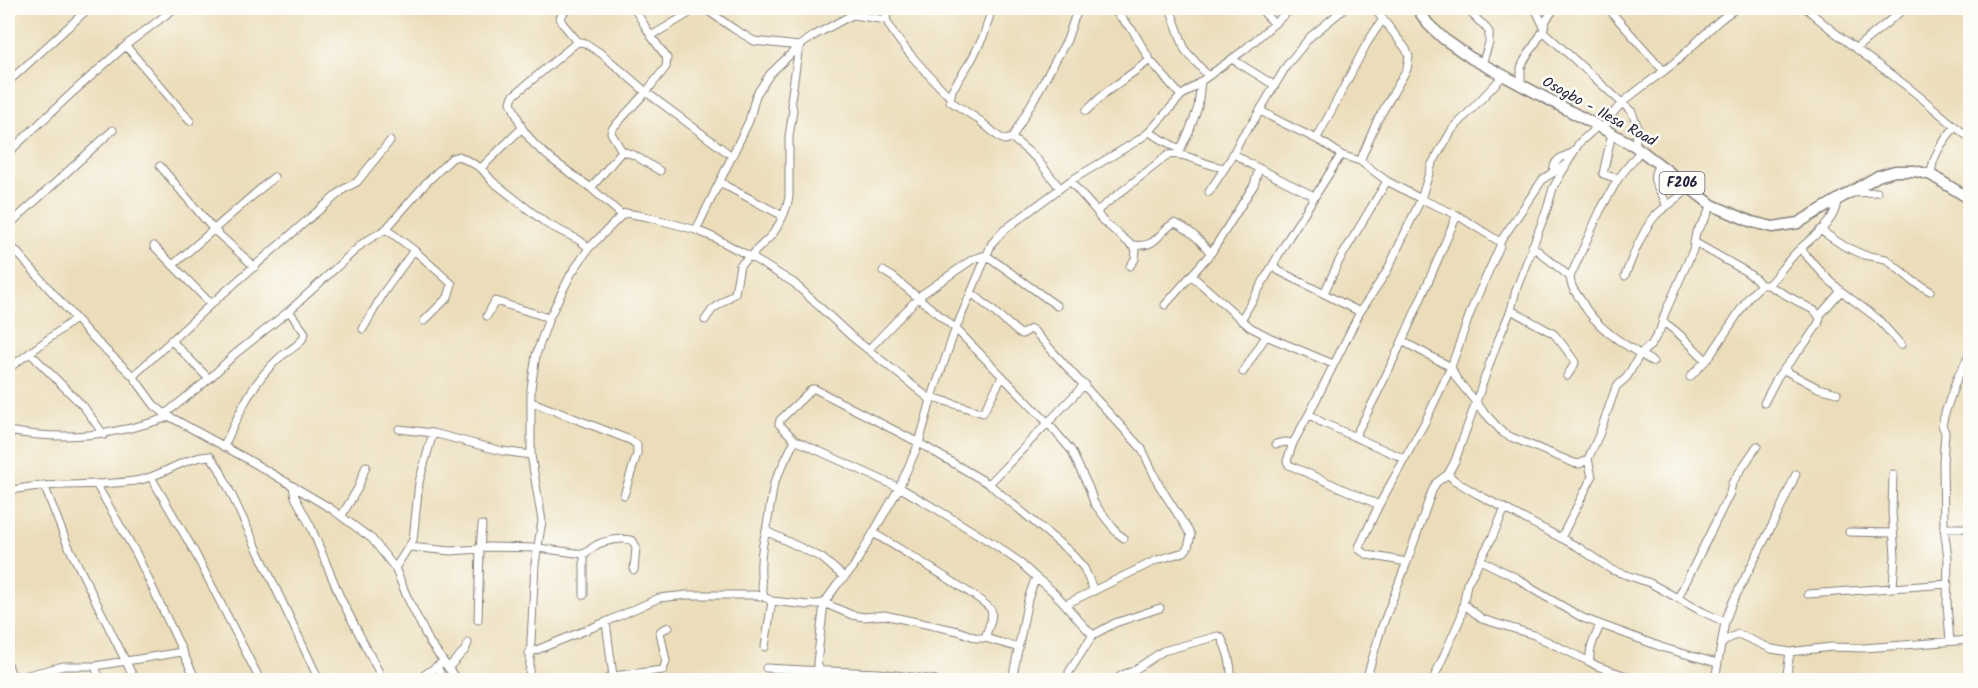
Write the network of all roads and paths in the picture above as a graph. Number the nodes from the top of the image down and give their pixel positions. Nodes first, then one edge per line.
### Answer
1 (89, 8) edge
2 (175, 8) edge
3 (567, 8) edge
4 (634, 8) edge
5 (698, 8) edge
6 (705, 8) edge
7 (891, 8) edge
8 (992, 8) edge
9 (1080, 8) edge
10 (1112, 8) edge
11 (1170, 8) edge
12 (1260, 8) edge
13 (1293, 8) edge
14 (1346, 8) edge
15 (1374, 8) edge
16 (1417, 8) edge
17 (1466, 8) edge
18 (1534, 8) edge
19 (1555, 8) edge
20 (1736, 8) edge
21 (1806, 8) edge
22 (1905, 8) edge
23 (1612, 13) dead end
24 (1383, 19) junction
25 (886, 20) junction
26 (1274, 24) junction
27 (1544, 29) junction
28 (651, 36) junction
29 (578, 42) junction
30 (126, 46) junction
31 (799, 46) junction
32 (1856, 48) junction
33 (1232, 59) junction
34 (1150, 60) junction
35 (1482, 64) junction
36 (1664, 71) junction
37 (1208, 76) junction
38 (1503, 76) junction
39 (1201, 81) junction
40 (8, 82) edge
41 (1274, 85) junction
42 (1521, 86) junction
43 (646, 92) junction
44 (1181, 96) junction
45 (950, 97) junction
46 (1624, 103) junction
47 (1260, 110) junction
48 (1086, 111) dead end
49 (190, 121) dead end
50 (1955, 127) junction
51 (522, 128) junction
52 (1605, 129) junction
53 (113, 130) dead end
54 (1149, 132) junction
55 (1012, 138) junction
56 (1317, 138) junction
57 (1971, 138) edge
58 (390, 141) dead end
59 (1638, 148) junction
60 (622, 151) junction
61 (1178, 151) junction
62 (8, 153) edge
63 (1233, 153) junction
64 (1572, 153) junction
65 (1341, 155) junction
66 (732, 156) junction
67 (1360, 161) junction
68 (1566, 165) junction
69 (1659, 165) junction
70 (160, 166) dead end
71 (481, 168) junction
72 (1225, 168) junction
73 (1259, 168) junction
74 (660, 171) dead end
75 (1552, 173) junction
76 (1930, 175) junction
77 (274, 177) dead end
78 (1618, 179) junction
79 (720, 181) junction
80 (1070, 181) junction
81 (1387, 181) junction
82 (1688, 187) junction
83 (591, 188) junction
84 (1060, 188) junction
85 (1209, 192) dead end
86 (1877, 192) dead end
87 (1851, 193) junction
88 (1314, 196) junction
89 (1421, 199) junction
90 (1971, 199) edge
91 (1837, 201) junction
92 (1666, 205) junction
93 (1712, 205) junction
94 (1098, 213) junction
95 (621, 215) junction
96 (1457, 215) junction
97 (783, 216) junction
98 (8, 226) edge
99 (386, 229) junction
100 (214, 230) junction
101 (696, 230) junction
102 (1820, 230) junction
103 (8, 242) edge
104 (1500, 242) junction
105 (1694, 242) junction
106 (1133, 245) junction
107 (154, 246) dead end
108 (1532, 246) junction
109 (589, 248) junction
110 (1802, 248) junction
111 (414, 250) junction
112 (1211, 253) junction
113 (986, 255) junction
114 (750, 257) junction
115 (173, 265) junction
116 (1130, 266) dead end
117 (1272, 266) junction
118 (255, 267) junction
119 (883, 271) dead end
120 (1192, 276) junction
121 (1625, 276) dead end
122 (1570, 277) junction
123 (1764, 285) junction
124 (1841, 291) junction
125 (1930, 291) dead end
126 (972, 293) junction
127 (1324, 293) junction
128 (918, 298) junction
129 (211, 304) junction
130 (1165, 305) dead end
131 (1057, 306) dead end
132 (1511, 310) junction
133 (289, 311) junction
134 (1360, 312) junction
135 (1820, 315) junction
136 (487, 316) dead end
137 (549, 318) junction
138 (75, 319) junction
139 (705, 320) dead end
140 (1241, 320) junction
141 (424, 321) dead end
142 (1663, 322) junction
143 (363, 329) dead end
144 (956, 329) junction
145 (1266, 336) junction
146 (171, 340) junction
147 (1402, 341) junction
148 (1901, 345) dead end
149 (868, 349) junction
150 (30, 353) junction
151 (1640, 354) junction
152 (1971, 354) edge
153 (1706, 360) junction
154 (1653, 362) dead end
155 (1333, 364) junction
156 (1451, 367) junction
157 (8, 369) edge
158 (1784, 370) junction
159 (1243, 372) dead end
160 (133, 376) junction
161 (1567, 376) dead end
162 (1690, 376) dead end
163 (1002, 377) junction
164 (210, 379) junction
165 (1085, 384) junction
166 (1837, 393) dead end
167 (931, 398) junction
168 (1476, 400) junction
169 (532, 402) junction
170 (1764, 403) dead end
171 (1310, 414) junction
172 (167, 416) junction
173 (1047, 422) junction
174 (399, 429) dead end
175 (8, 431) edge
176 (433, 433) junction
177 (104, 435) junction
178 (1355, 436) junction
179 (795, 440) junction
180 (217, 442) junction
181 (918, 443) junction
182 (1293, 443) junction
183 (1276, 444) dead end
184 (1757, 446) dead end
185 (224, 447) junction
186 (531, 455) junction
187 (210, 456) junction
188 (1405, 459) junction
189 (1588, 459) junction
190 (366, 466) dead end
191 (1448, 474) junction
192 (1796, 474) dead end
193 (1893, 474) dead end
194 (151, 477) junction
195 (96, 484) junction
196 (989, 484) junction
197 (44, 485) junction
198 (293, 486) junction
199 (898, 488) junction
200 (8, 491) edge
201 (624, 495) dead end
202 (1379, 505) junction
203 (1506, 510) junction
204 (342, 515) junction
205 (482, 525) dead end
206 (1944, 528) junction
207 (1971, 528) edge
208 (766, 531) junction
209 (1849, 532) dead end
210 (873, 533) junction
211 (1893, 533) junction
212 (1124, 538) dead end
213 (1561, 538) junction
214 (409, 547) junction
215 (538, 548) junction
216 (480, 549) junction
217 (584, 554) junction
218 (1480, 560) junction
219 (1407, 562) junction
220 (395, 568) junction
221 (634, 570) dead end
222 (844, 577) junction
223 (1039, 580) junction
224 (1948, 584) junction
225 (1893, 588) junction
226 (1094, 591) junction
227 (1808, 594) dead end
228 (584, 595) dead end
229 (764, 597) junction
230 (1678, 598) junction
231 (772, 602) junction
232 (824, 603) junction
233 (1066, 604) junction
234 (1464, 604) junction
235 (1160, 608) dead end
236 (478, 620) dead end
237 (606, 622) junction
238 (1725, 622) junction
239 (1600, 625) junction
240 (669, 627) dead end
241 (1093, 635) junction
242 (985, 638) junction
243 (1971, 640) edge
244 (1950, 641) junction
245 (468, 643) dead end
246 (1721, 645) junction
247 (765, 647) dead end
248 (1018, 648) junction
249 (182, 652) junction
250 (1790, 652) junction
251 (529, 653) junction
252 (126, 662) junction
253 (1590, 662) junction
254 (1717, 663) junction
255 (8, 665) edge
256 (443, 665) junction
257 (95, 666) junction
258 (766, 668) dead end
259 (804, 670) junction
260 (820, 670) junction
261 (38, 672) junction
262 (613, 676) junction
263 (1785, 677) edge
264 (12, 680) edge
265 (40, 681) edge
266 (100, 681) edge
267 (135, 681) edge
268 (196, 681) edge
269 (260, 681) edge
270 (319, 681) edge
271 (383, 681) edge
272 (417, 681) edge
273 (443, 681) edge
274 (457, 681) edge
275 (529, 681) edge
276 (604, 681) edge
277 (800, 681) edge
278 (936, 681) edge
279 (1012, 681) edge
280 (1069, 681) edge
281 (1116, 681) edge
282 (1231, 681) edge
283 (1366, 681) edge
284 (1433, 681) edge
285 (1638, 681) edge
286 (1715, 681) edge
287 (1793, 681) edge

1 - 40 street
2 - 30 street
3 - 29 street
4 - 28 street
5 - 28 street
6 - 31 street
7 - 25 street
8 - 45 street
9 - 55 street
10 - 34 street
11 - 37 street
12 - 26 street
13 - 26 street
14 - 41 street
15 - 24 street
16 - 35 main road, Osogbo - Ilesa Road / F206
17 - 35 street
18 - 27 street
19 - 27 street
20 - 36 street
21 - 32 street
22 - 32 street
23 - 36 street
24 - 56 street
24 - 67 street
25 - 31 street
25 - 45 street
26 - 33 street
27 - 42 street
27 - 46 street
28 - 43 street
29 - 43 street
29 - 51 street
30 - 49 street
30 - 62 street
31 - 66 street
31 - 97 street
32 - 50 street
33 - 37 street
33 - 41 street
34 - 44 street
34 - 48 street
35 - 38 main road, Osogbo - Ilesa Road / F206
36 - 46 street
37 - 39 street
38 - 42 main road, Osogbo - Ilesa Road / F206
38 - 89 street
39 - 44 street
39 - 61 street
41 - 47 street
42 - 52 main road, Osogbo - Ilesa Road / F206
43 - 60 street
43 - 66 street
44 - 54 street
45 - 55 street
46 - 52 street
46 - 59 street
47 - 56 street
47 - 63 street
50 - 57 street
50 - 76 street
51 - 71 street
51 - 83 street
52 - 59 main road, Osogbo - Ilesa Road / F206
52 - 64 street
52 - 78 street
53 - 98 street
54 - 61 street
54 - 80 street
55 - 84 street
56 - 65 street
58 - 118 street
59 - 69 main road, Osogbo - Ilesa Road / F206
59 - 78 street
60 - 74 street
60 - 83 street
61 - 72 street
61 - 94 street
63 - 72 street
63 - 73 street
64 - 68 street
64 - 75 street
65 - 67 street
65 - 88 street
66 - 79 street
67 - 81 street
68 - 75 street
68 - 108 street
69 - 82 main road, Osogbo - Ilesa Road / F206
69 - 92 street
70 - 100 street
71 - 99 street
71 - 109 street
72 - 85 street
73 - 88 street
73 - 112 street
75 - 104 street
76 - 87 main road, Osogbo - Ilesa Road / F206
76 - 90 main road, Osogbo - Ilesa Road / F206
77 - 100 street
78 - 122 street
79 - 97 street
79 - 101 street
80 - 84 street
80 - 94 street
81 - 89 street
81 - 127 street
82 - 92 street
82 - 93 main road, Osogbo - Ilesa Road / F206
83 - 95 street
84 - 113 street
86 - 87 street
87 - 91 main road, Osogbo - Ilesa Road / F206
88 - 117 street
89 - 96 street
89 - 134 street
91 - 93 main road, Osogbo - Ilesa Road / F206
91 - 102 street
92 - 121 street
93 - 105 street
94 - 106 street
95 - 101 street
95 - 109 street
96 - 104 street
96 - 147 street
97 - 114 street
99 - 111 street
99 - 133 street
100 - 115 street
100 - 118 street
101 - 114 street
102 - 110 street
102 - 125 street
103 - 138 street
104 - 156 street
105 - 123 street
105 - 142 street
106 - 112 street
106 - 116 street
107 - 115 street
108 - 122 street
108 - 132 street
109 - 137 street
110 - 123 street
110 - 124 street
111 - 141 street
111 - 143 street
112 - 120 street
113 - 126 street
113 - 128 street
113 - 131 street
114 - 139 street
114 - 149 street
115 - 129 street
117 - 127 street
117 - 140 street
118 - 129 street
119 - 128 street
120 - 130 street
120 - 140 street
122 - 151 street
123 - 135 street
123 - 153 street
124 - 135 street
124 - 148 street
126 - 144 street
126 - 165 street
127 - 134 street
128 - 144 street
128 - 149 street
129 - 146 street
132 - 161 street
132 - 168 street
133 - 164 street
133 - 185 street
134 - 155 street
135 - 158 street
136 - 137 street
137 - 169 street
138 - 150 street
138 - 160 street
140 - 145 street
142 - 151 street
142 - 153 street
144 - 163 street
144 - 167 street
145 - 155 street
145 - 159 street
146 - 160 street
146 - 164 street
147 - 156 street
147 - 178 street
149 - 167 street
150 - 157 street
150 - 177 street
151 - 154 street
151 - 189 street
152 - 206 street
153 - 162 street
155 - 171 street
156 - 168 street
156 - 188 street
158 - 166 street
158 - 170 street
160 - 172 street
163 - 167 street
163 - 173 street
164 - 172 street
165 - 173 street
165 - 226 street
167 - 181 street
168 - 189 street
168 - 191 street
169 - 186 street
169 - 201 street
171 - 178 street
171 - 182 street
172 - 177 street
172 - 180 street
173 - 196 street
173 - 212 street
174 - 176 street
175 - 177 street
176 - 186 street
176 - 214 street
178 - 188 street
179 - 181 street
179 - 199 street
179 - 208 street
180 - 185 street
180 - 187 street
181 - 196 street
181 - 199 street
182 - 183 street
182 - 202 street
184 - 230 street
185 - 198 street
186 - 215 street
187 - 194 street
187 - 270 street
188 - 202 street
189 - 213 street
190 - 204 street
191 - 203 street
191 - 219 street
192 - 238 street
193 - 211 street
194 - 195 street
194 - 269 street
195 - 197 street
195 - 249 street
196 - 226 street
197 - 200 street
197 - 252 street
198 - 204 street
198 - 271 street
199 - 210 street
199 - 223 street
202 - 219 street
203 - 213 street
203 - 218 street
204 - 220 street
205 - 216 street
206 - 207 street
206 - 224 street
208 - 222 street
208 - 229 street
209 - 211 street
210 - 222 street
210 - 242 street
211 - 225 street
213 - 230 street
214 - 216 street
214 - 220 street
215 - 216 street
215 - 217 street
215 - 251 street
216 - 236 street
217 - 221 street
217 - 228 street
218 - 234 street
218 - 239 street
219 - 283 street
220 - 256 street
222 - 232 street
223 - 233 street
223 - 248 street
224 - 225 street
224 - 244 street
225 - 227 street
226 - 233 street
229 - 231 street
229 - 237 street
230 - 238 street
231 - 232 street
231 - 247 street
232 - 242 street
232 - 260 street
233 - 241 street
234 - 253 street
234 - 284 street
235 - 241 street
237 - 251 street
237 - 262 street
238 - 246 street
239 - 253 street
239 - 254 street
240 - 262 street
241 - 280 street
242 - 248 street
243 - 244 street
244 - 250 street
245 - 256 street
246 - 250 street
246 - 254 street
248 - 279 street
249 - 252 street
249 - 268 street
250 - 263 street
251 - 275 street
252 - 257 street
252 - 267 street
253 - 285 street
254 - 286 street
255 - 264 street
256 - 272 street
256 - 273 street
256 - 274 street
257 - 261 street
257 - 266 street
258 - 259 street
259 - 260 street
259 - 277 street
260 - 278 street
261 - 264 street
261 - 265 street
262 - 276 street
263 - 287 street
281 - 282 street

